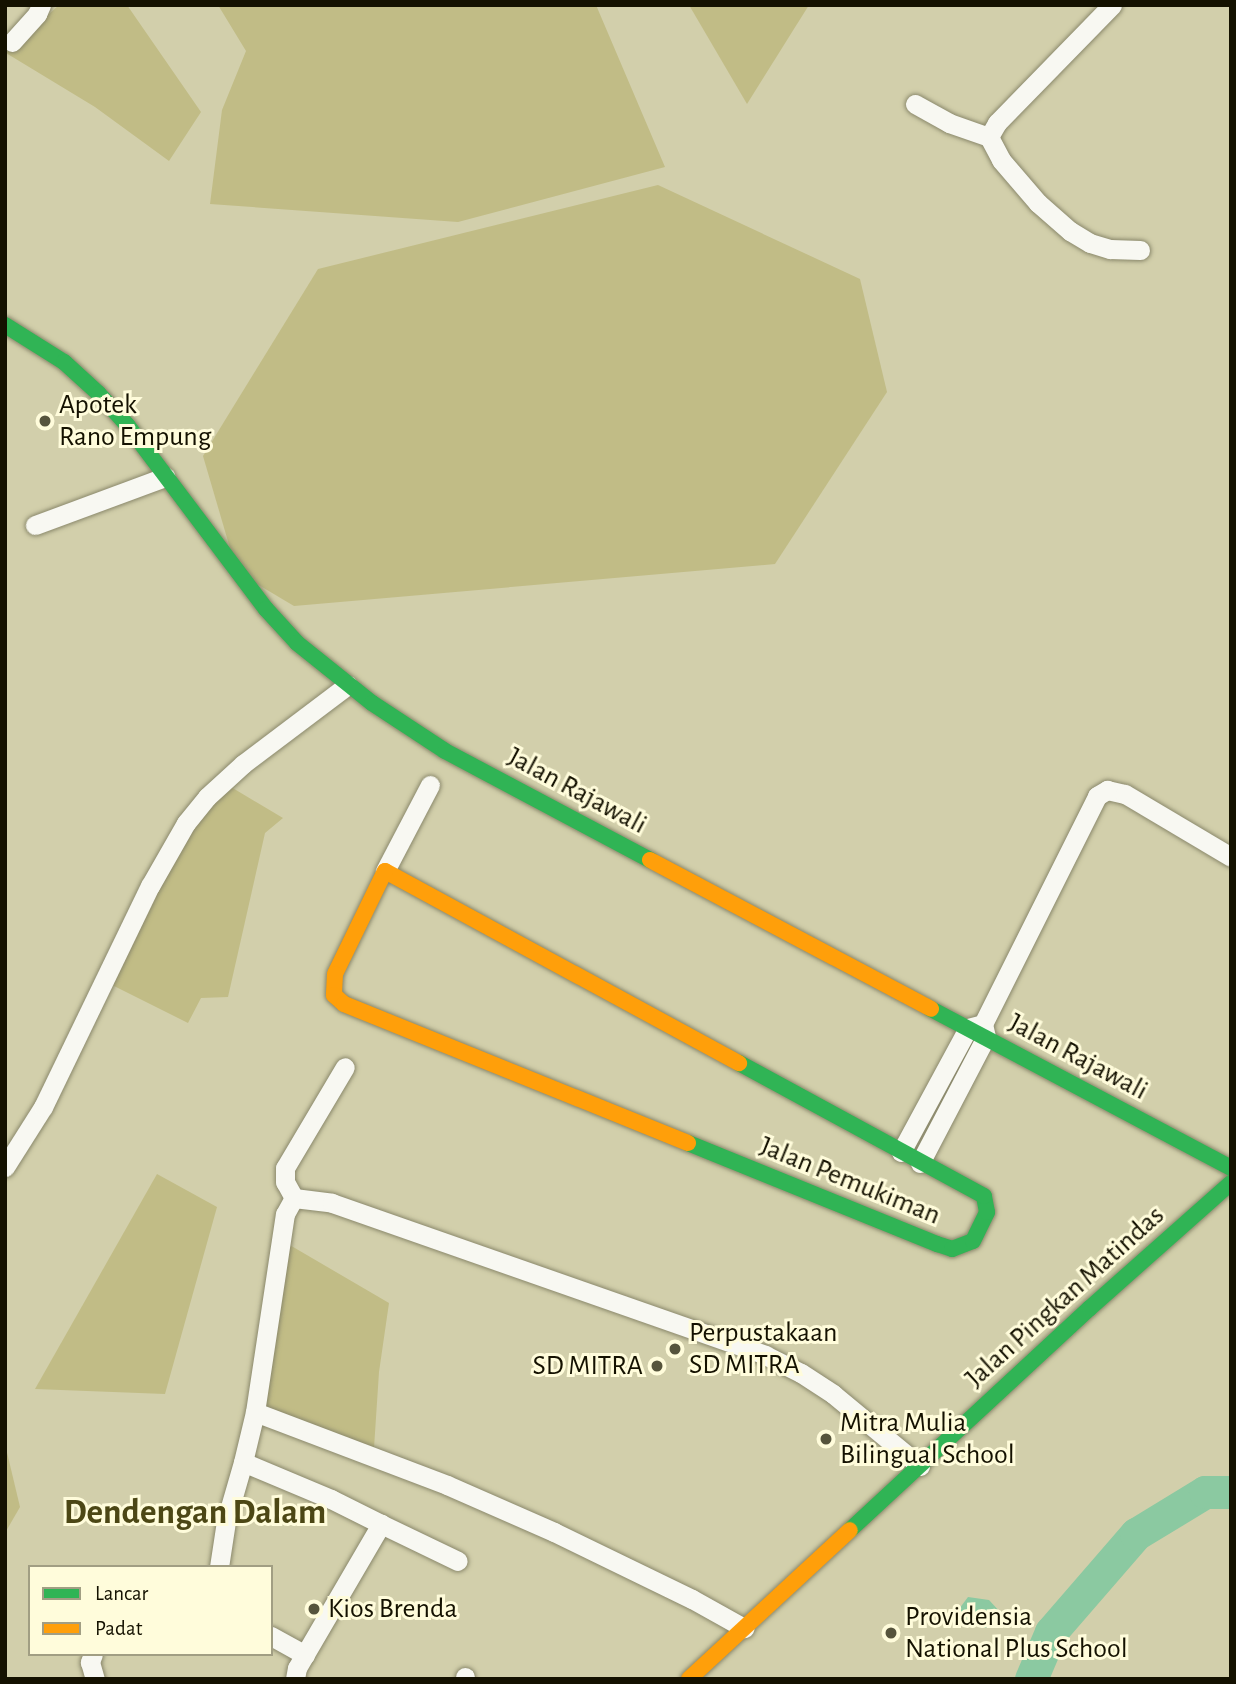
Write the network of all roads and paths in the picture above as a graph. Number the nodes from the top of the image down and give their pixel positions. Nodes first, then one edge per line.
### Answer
1 (41, 5) edge
2 (1112, 5) edge
3 (12, 42) dead end
4 (915, 104) dead end
5 (989, 137) junction
6 (1140, 250) dead end
7 (5, 325) edge
8 (165, 477) junction
9 (35, 525) dead end
10 (348, 685) junction
11 (429, 785) dead end
12 (1231, 857) edge
13 (385, 871) junction
14 (979, 1029) junction
15 (345, 1067) dead end
16 (901, 1152) junction
17 (920, 1163) junction
18 (5, 1167) edge
19 (1231, 1168) edge
20 (1231, 1183) edge
21 (294, 1198) junction
22 (255, 1412) junction
23 (243, 1462) junction
24 (920, 1466) junction
25 (381, 1524) junction
26 (458, 1561) dead end
27 (219, 1565) edge
28 (744, 1628) junction
29 (273, 1637) edge
30 (305, 1655) junction
31 (92, 1656) edge
32 (95, 1679) edge
33 (295, 1679) edge
34 (689, 1679) edge

1 - 3 street
2 - 5 street
4 - 5 street
5 - 6 street
7 - 8 street, Jalan Rajawali
8 - 9 street
8 - 10 street, Jalan Rajawali
10 - 14 street, Jalan Rajawali
10 - 18 street
11 - 13 street
12 - 14 street
13 - 16 street, Jalan Pemukiman
13 - 17 street, Jalan Pemukiman
14 - 16 street
14 - 17 street
14 - 19 street, Jalan Rajawali
15 - 21 street
16 - 17 street, Jalan Pemukiman
20 - 24 street, Jalan Pingkan Matindas
21 - 22 street
21 - 24 street
22 - 23 street
22 - 28 street
23 - 25 street
23 - 27 street
24 - 28 street, Jalan Pingkan Matindas
25 - 26 street
25 - 30 street
28 - 34 street, Jalan Pingkan Matindas
29 - 30 street
30 - 33 street
31 - 32 street

